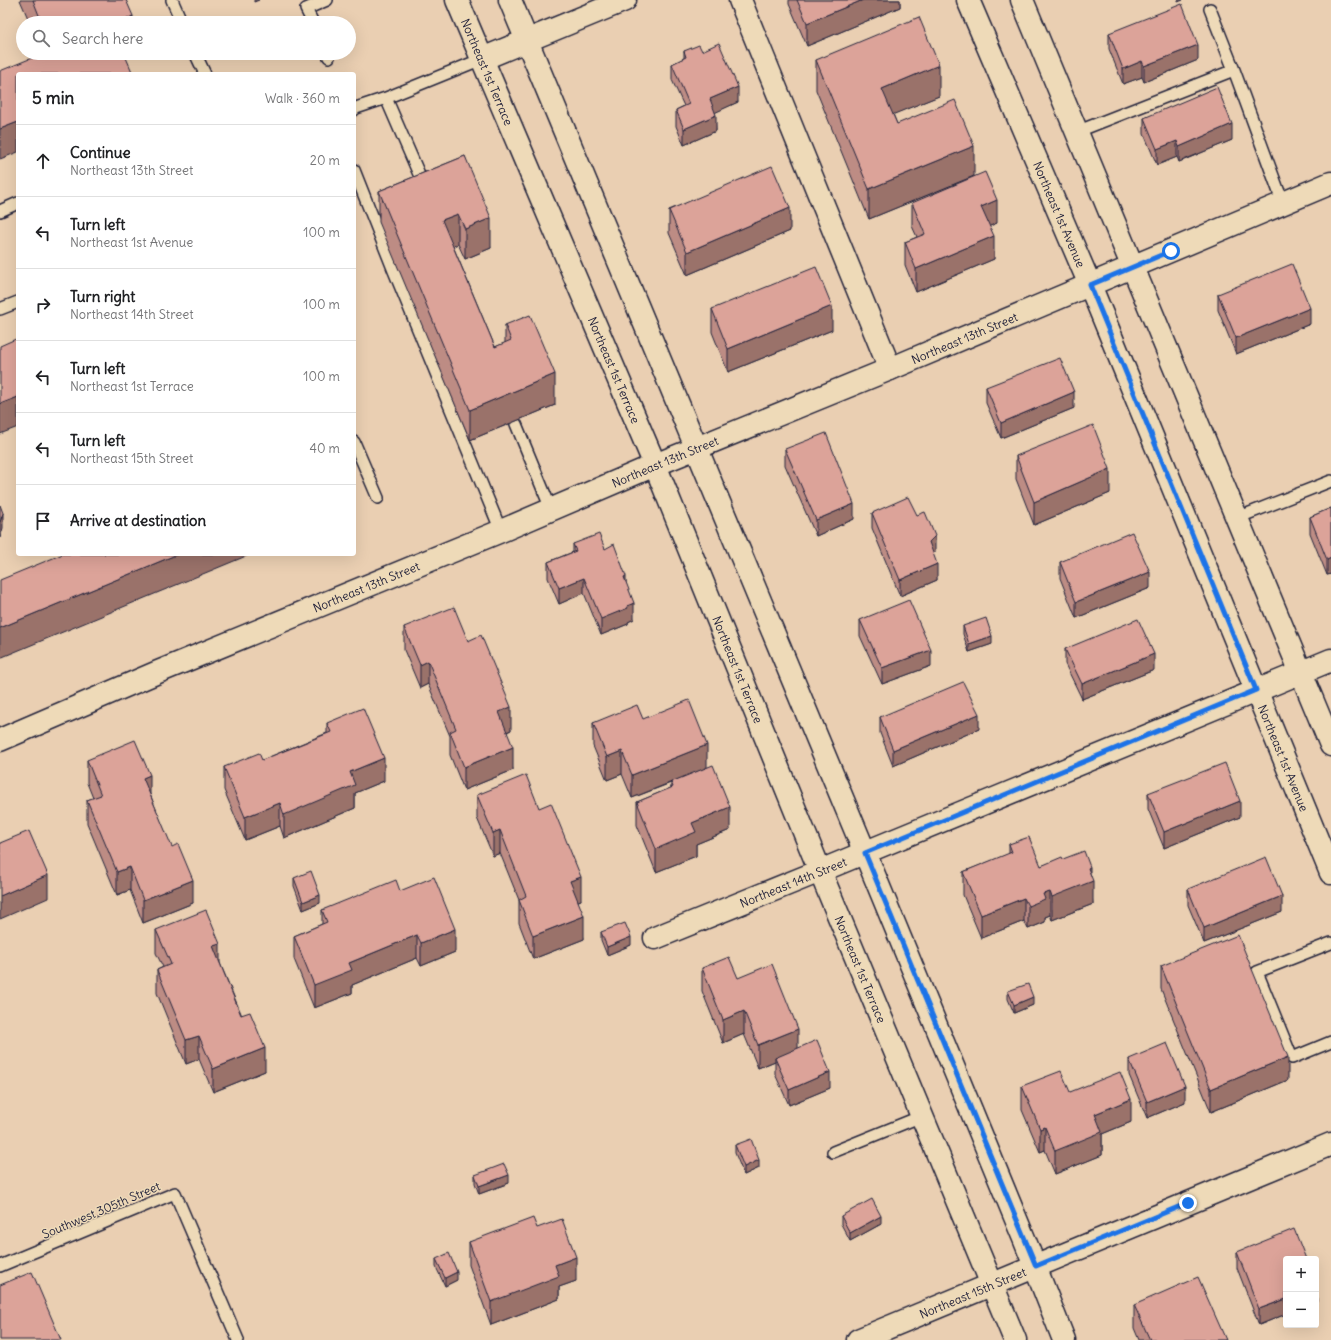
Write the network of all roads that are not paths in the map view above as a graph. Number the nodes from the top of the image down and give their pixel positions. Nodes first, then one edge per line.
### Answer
1 (172, 0) edge
2 (327, 0) edge
3 (457, 0) edge
4 (510, 0) edge
5 (625, 0) edge
6 (740, 0) edge
7 (968, 0) edge
8 (1022, 0) edge
9 (1210, 8) dead end
10 (179, 16) edge
11 (310, 16) edge
12 (527, 41) junction
13 (482, 59) junction
14 (198, 60) edge
15 (1234, 70) junction
16 (203, 72) edge
17 (386, 98) junction
18 (356, 108) edge
19 (1076, 132) junction
20 (356, 175) edge
21 (1331, 183) edge
22 (426, 191) edge
23 (16, 204) edge
24 (1283, 204) junction
25 (0, 211) edge
26 (1132, 267) junction
27 (1090, 285) junction
28 (16, 303) edge
29 (0, 309) edge
30 (890, 369) junction
31 (516, 424) dead end
32 (356, 447) edge
33 (696, 448) junction
34 (655, 465) junction
35 (1331, 481) edge
36 (378, 498) dead end
37 (551, 509) junction
38 (1237, 518) junction
39 (501, 531) junction
40 (1331, 660) edge
41 (1301, 672) junction
42 (1256, 690) junction
43 (0, 740) edge
44 (1331, 745) edge
45 (865, 853) junction
46 (820, 871) junction
47 (1331, 873) edge
48 (655, 938) dead end
49 (1331, 943) edge
50 (1331, 1042) edge
51 (922, 1116) junction
52 (1331, 1144) edge
53 (833, 1152) dead end
54 (0, 1266) edge
55 (1036, 1266) junction
56 (991, 1284) junction
57 (238, 1340) edge
58 (858, 1340) edge
59 (1015, 1340) edge
60 (1064, 1340) edge

1 - 10 lane
2 - 11 lane
3 - 13 street, Northeast 1st Terrace
4 - 12 street
5 - 12 street
6 - 30 street
7 - 27 street, Northeast 1st Avenue
8 - 19 street
9 - 15 lane
12 - 13 street
12 - 33 street
13 - 17 lane
13 - 34 street, Northeast 1st Terrace
14 - 16 lane
15 - 19 lane
15 - 24 lane
17 - 18 lane
17 - 22 lane
19 - 26 street
20 - 39 lane
21 - 24 street, Northeast 13th Street
23 - 25 lane
24 - 26 street, Northeast 13th Street
26 - 27 street, Northeast 13th Street
26 - 38 street
27 - 30 street, Northeast 13th Street
27 - 42 street, Northeast 1st Avenue
28 - 29 lane
30 - 33 street, Northeast 13th Street
31 - 37 lane
32 - 36 lane
33 - 34 street, Northeast 13th Street
33 - 45 street
34 - 37 street, Northeast 13th Street
34 - 46 street, Northeast 1st Terrace
35 - 38 lane
37 - 39 street, Northeast 13th Street
38 - 41 street
39 - 43 street, Northeast 13th Street
40 - 41 street, Northeast 14th Street
41 - 42 street, Northeast 14th Street
41 - 44 street
42 - 45 street, Northeast 14th Street
42 - 47 street, Northeast 1st Avenue
45 - 46 street, Northeast 14th Street
45 - 55 street
46 - 48 street, Northeast 14th Street
46 - 51 street, Northeast 1st Terrace
49 - 50 lane
51 - 53 lane
51 - 56 street, Northeast 1st Terrace
52 - 55 street, Northeast 15th Street
54 - 57 lane, Southwest 305th Street
55 - 56 street, Northeast 15th Street
55 - 60 street
56 - 58 street, Northeast 15th Street
56 - 59 street, Northeast 1st Terrace

